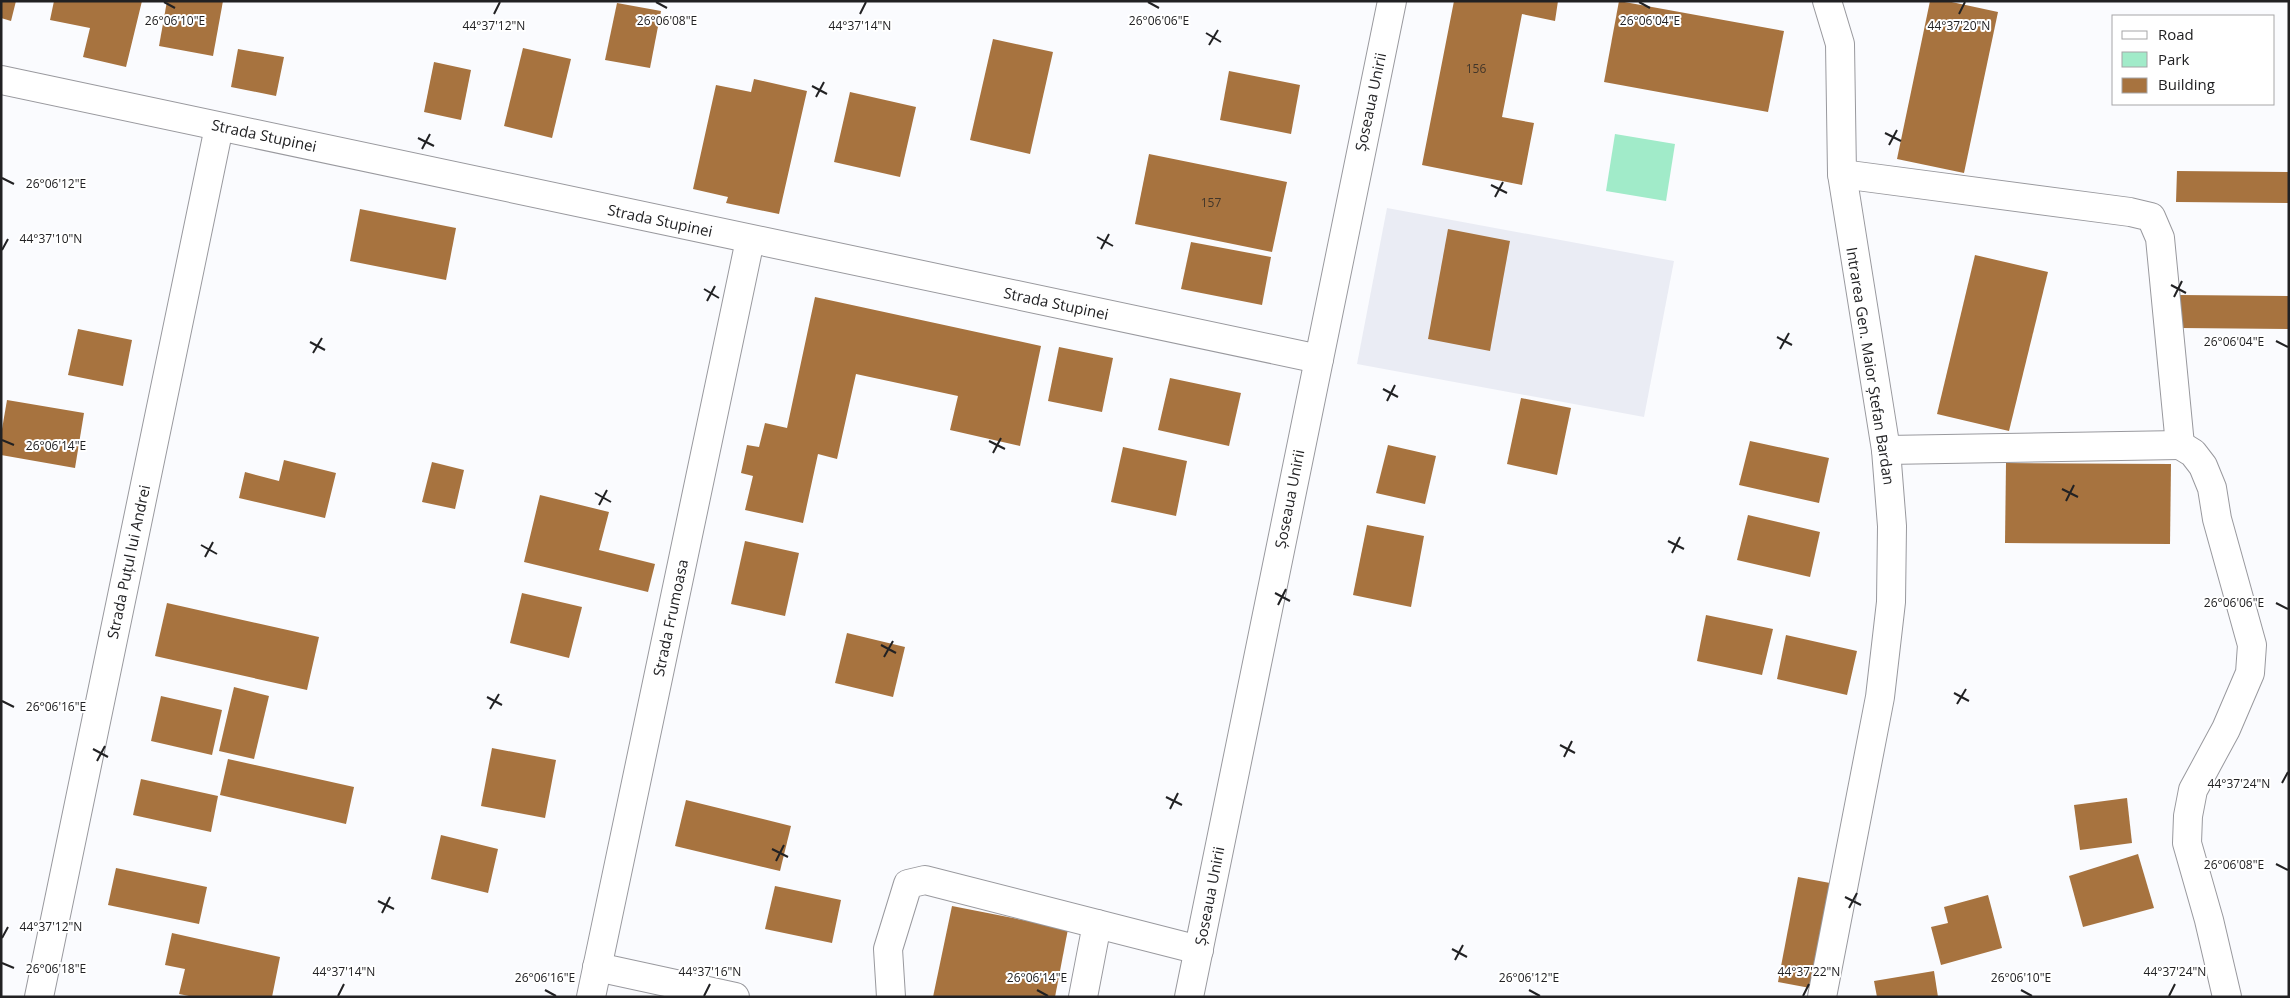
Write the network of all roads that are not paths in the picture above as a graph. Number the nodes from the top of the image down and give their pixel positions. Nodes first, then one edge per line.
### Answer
1 (1392, 1) edge
2 (1827, 1) edge
3 (1, 80) edge
4 (219, 126) junction
5 (1842, 174) junction
6 (750, 240) junction
7 (1319, 359) junction
8 (2180, 445) junction
9 (1886, 450) junction
10 (1097, 924) junction
11 (1199, 950) junction
12 (598, 967) junction
13 (39, 997) edge
14 (591, 997) edge
15 (735, 997) edge
16 (891, 997) edge
17 (1083, 997) edge
18 (1189, 997) edge
19 (1822, 997) edge
20 (2227, 997) edge

1 - 7 street, Șoseaua Unirii
2 - 5 street, Intrarea Gen. Maior Ștefan Bardan
3 - 4 street, Strada Stupinei
4 - 6 street, Strada Stupinei
4 - 13 street, Strada Puțul lui Andrei
5 - 8 street
5 - 9 street, Intrarea Gen. Maior Ștefan Bardan
6 - 7 street, Strada Stupinei
6 - 12 street, Strada Frumoasa
7 - 11 street, Șoseaua Unirii
8 - 9 street
8 - 20 street
9 - 19 street, Intrarea Gen. Maior Ștefan Bardan
10 - 11 street
10 - 16 street
10 - 17 street
11 - 18 street, Șoseaua Unirii
12 - 14 street, Strada Frumoasa
12 - 15 street

